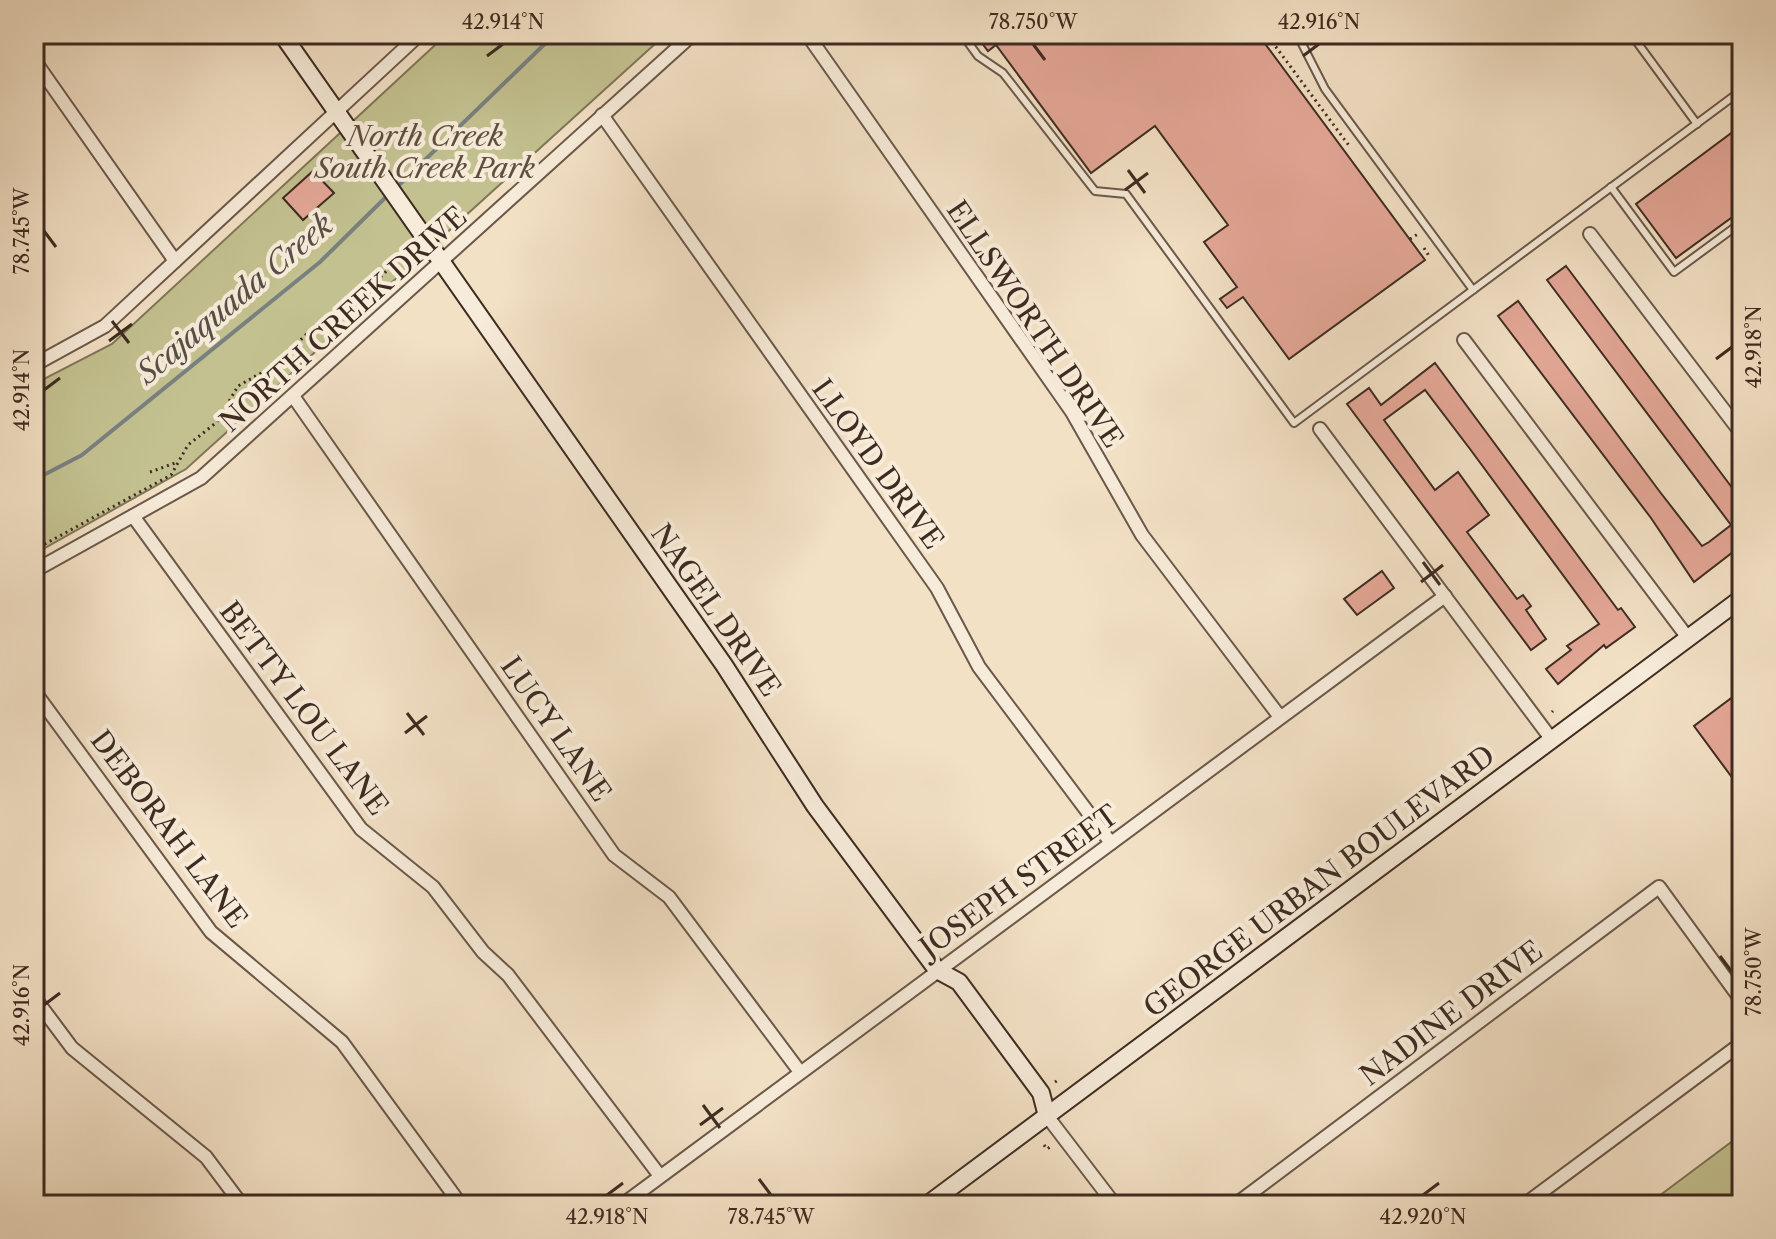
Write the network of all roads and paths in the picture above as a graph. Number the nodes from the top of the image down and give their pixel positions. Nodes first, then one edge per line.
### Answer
1 (282, 34) edge
2 (420, 34) edge
3 (693, 34) edge
4 (807, 34) edge
5 (962, 34) edge
6 (1283, 34) edge
7 (1297, 34) edge
8 (1631, 34) edge
9 (34, 60) edge
10 (1742, 90) edge
11 (1315, 96) junction
12 (1308, 101) dead end
13 (335, 110) junction
14 (602, 115) junction
15 (1697, 124) junction
16 (1350, 147) dead end
17 (1611, 187) junction
18 (1742, 222) edge
19 (1418, 234) dead end
20 (1590, 234) dead end
21 (1410, 239) dead end
22 (1424, 248) dead end
23 (407, 250) dead end
24 (1429, 256) dead end
25 (175, 261) junction
26 (442, 263) junction
27 (1473, 290) junction
28 (1464, 340) dead end
29 (34, 365) edge
30 (293, 396) junction
31 (1320, 429) dead end
32 (1742, 434) edge
33 (178, 462) junction
34 (150, 472) dead end
35 (133, 516) junction
36 (34, 550) edge
37 (34, 571) edge
38 (1445, 596) junction
39 (1742, 598) edge
40 (1688, 638) junction
41 (34, 691) edge
42 (1280, 717) junction
43 (1552, 740) junction
44 (1111, 843) junction
45 (937, 970) junction
46 (34, 997) edge
47 (1742, 1001) edge
48 (1742, 1043) edge
49 (800, 1072) junction
50 (1047, 1116) junction
51 (1044, 1145) dead end
52 (1050, 1147) dead end
53 (660, 1176) junction
54 (242, 1205) edge
55 (461, 1205) edge
56 (622, 1205) edge
57 (927, 1205) edge
58 (1115, 1205) edge
59 (1235, 1205) edge
60 (1524, 1205) edge

1 - 13 street, NAGEL DRIVE
2 - 13 street
3 - 14 street, NORTH CREEK DRIVE
4 - 42 street, ELLSWORTH DRIVE
5 - 27 lane
6 - 11 path
7 - 27 lane
8 - 15 lane
9 - 25 street
10 - 15 lane
11 - 12 path
11 - 16 path
13 - 25 street
13 - 26 street, NAGEL DRIVE
14 - 26 street, NORTH CREEK DRIVE
14 - 44 street, LLOYD DRIVE
15 - 17 lane
17 - 18 lane
17 - 27 lane
19 - 21 path
20 - 32 street
22 - 24 path
23 - 33 path
25 - 29 street
26 - 30 street, NORTH CREEK DRIVE
26 - 45 street, NAGEL DRIVE
28 - 40 street
30 - 35 street, NORTH CREEK DRIVE
30 - 49 street, LUCY LANE
31 - 38 street
33 - 34 path
33 - 36 path
35 - 37 street, NORTH CREEK DRIVE
35 - 53 street, BETTY LOU LANE
38 - 42 street, JOSEPH STREET
38 - 43 street
39 - 40 street, GEORGE URBAN BOULEVARD
40 - 43 street, GEORGE URBAN BOULEVARD
41 - 55 street, DEBORAH LANE
42 - 44 street, JOSEPH STREET
43 - 50 street, GEORGE URBAN BOULEVARD
44 - 45 street, JOSEPH STREET
45 - 49 street, JOSEPH STREET
45 - 50 street, NAGEL DRIVE
46 - 54 street
47 - 59 street, NADINE DRIVE
48 - 60 street
49 - 53 street, JOSEPH STREET
50 - 57 street, GEORGE URBAN BOULEVARD
50 - 58 street, NAGEL DRIVE
51 - 52 path
53 - 56 street, JOSEPH STREET

